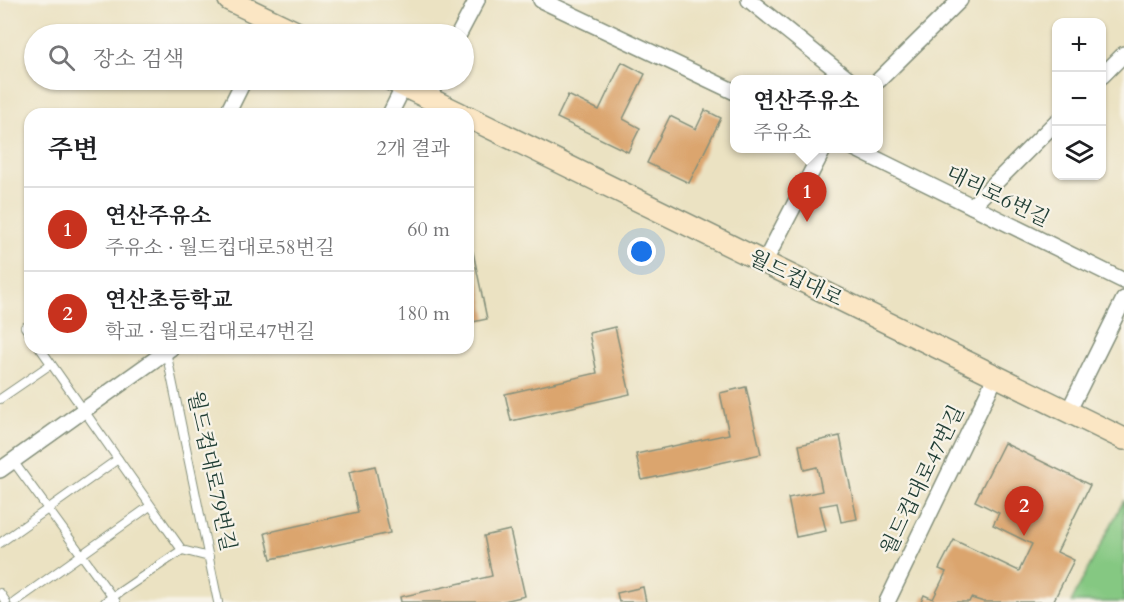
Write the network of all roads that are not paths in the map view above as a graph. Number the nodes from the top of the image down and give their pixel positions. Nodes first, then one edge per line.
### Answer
1 (229, 0) edge
2 (477, 0) edge
3 (541, 0) edge
4 (749, 0) edge
5 (960, 0) edge
6 (262, 24) edge
7 (464, 24) edge
8 (1124, 54) edge
9 (1105, 72) edge
10 (843, 75) edge
11 (883, 76) edge
12 (239, 90) edge
13 (396, 90) edge
14 (434, 90) edge
15 (730, 90) edge
16 (230, 108) edge
17 (392, 108) edge
18 (454, 108) edge
19 (474, 120) edge
20 (1052, 126) edge
21 (821, 153) edge
22 (864, 153) edge
23 (972, 206) junction
24 (764, 263) junction
25 (1124, 280) edge
26 (1124, 298) edge
27 (44, 354) edge
28 (161, 354) edge
29 (169, 354) edge
30 (51, 364) junction
31 (996, 376) junction
32 (0, 399) edge
33 (84, 410) junction
34 (1068, 412) junction
35 (1124, 440) edge
36 (118, 459) junction
37 (13, 461) junction
38 (0, 470) edge
39 (150, 506) junction
40 (48, 509) junction
41 (0, 543) edge
42 (182, 550) junction
43 (81, 555) junction
44 (208, 557) junction
45 (0, 593) edge
46 (111, 600) edge
47 (6, 602) edge
48 (15, 602) edge
49 (218, 602) edge
50 (887, 602) edge

1 - 6 main road
2 - 7 street
3 - 15 street
4 - 10 street
5 - 11 street
8 - 9 street
12 - 16 street
13 - 17 street
14 - 18 main road
19 - 24 main road, 월드컵대로
20 - 23 street
21 - 24 street
22 - 23 street, 대리로6번길
23 - 25 street, 대리로6번길
24 - 31 main road, 월드컵대로
26 - 34 street
27 - 30 lane
28 - 33 street
29 - 44 lane, 월드컵대로79번길
30 - 32 lane
30 - 33 lane
31 - 34 main road, 월드컵대로
31 - 50 street, 월드컵대로47번길
33 - 36 lane
33 - 37 street
34 - 35 main road, 월드컵대로
36 - 39 lane
36 - 40 lane
37 - 38 street
37 - 40 lane
39 - 42 lane
39 - 43 lane
40 - 41 lane
40 - 43 lane
42 - 44 lane
42 - 46 lane
43 - 46 lane
43 - 48 lane
44 - 49 lane, 월드컵대로79번길
45 - 47 lane

